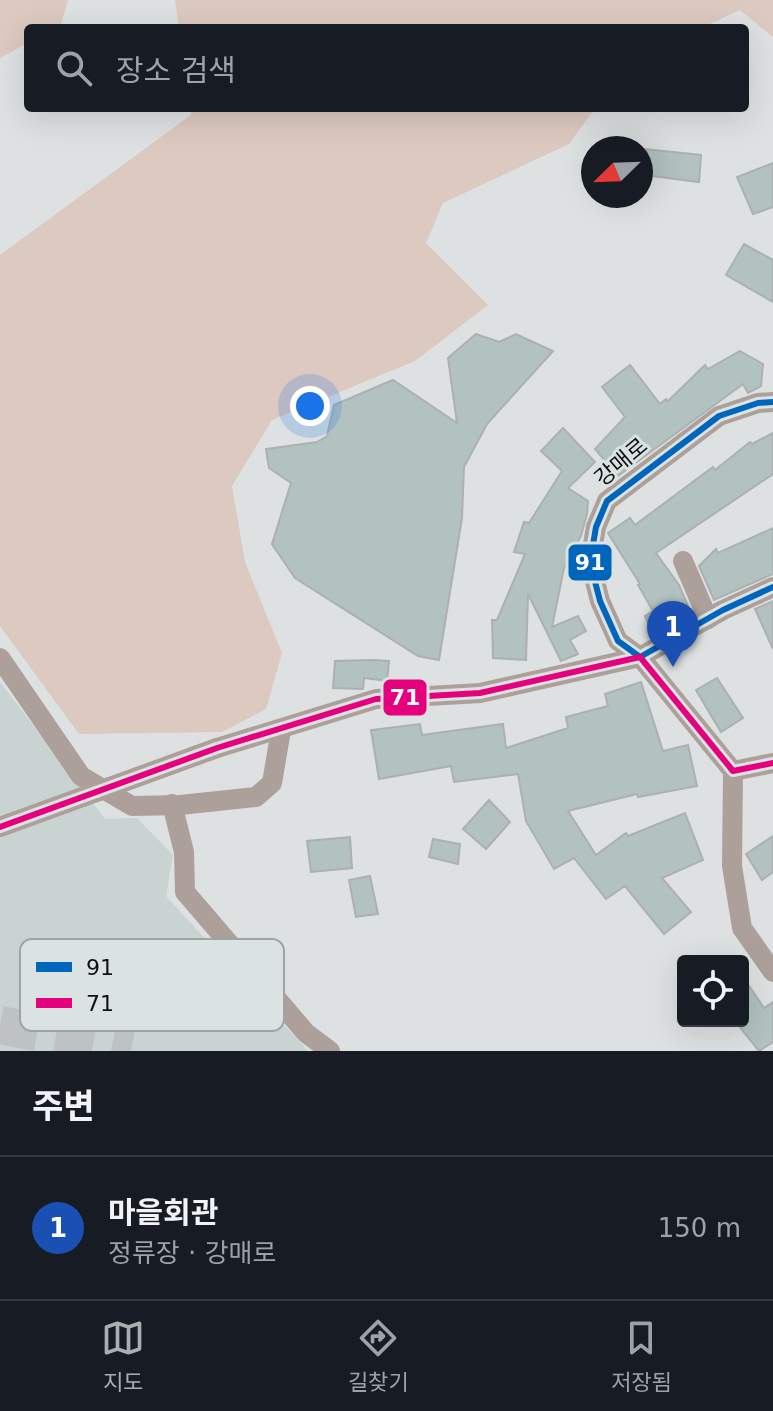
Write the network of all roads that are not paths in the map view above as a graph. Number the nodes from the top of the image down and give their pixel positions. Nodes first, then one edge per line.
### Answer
1 (773, 402) edge
2 (683, 561) dead end
3 (773, 587) edge
4 (708, 619) junction
5 (640, 657) junction
6 (0, 658) edge
7 (281, 730) junction
8 (773, 763) edge
9 (733, 771) junction
10 (172, 804) junction
11 (0, 827) edge
12 (225, 939) edge
13 (773, 972) edge
14 (284, 1007) edge
15 (330, 1051) edge

1 - 5 street, 강매로
2 - 4 street
3 - 4 street
4 - 5 street
5 - 7 street
5 - 9 street, 강매로
6 - 10 street
7 - 10 street
7 - 11 street, bridge
8 - 9 street
9 - 13 street
10 - 12 street
14 - 15 street

